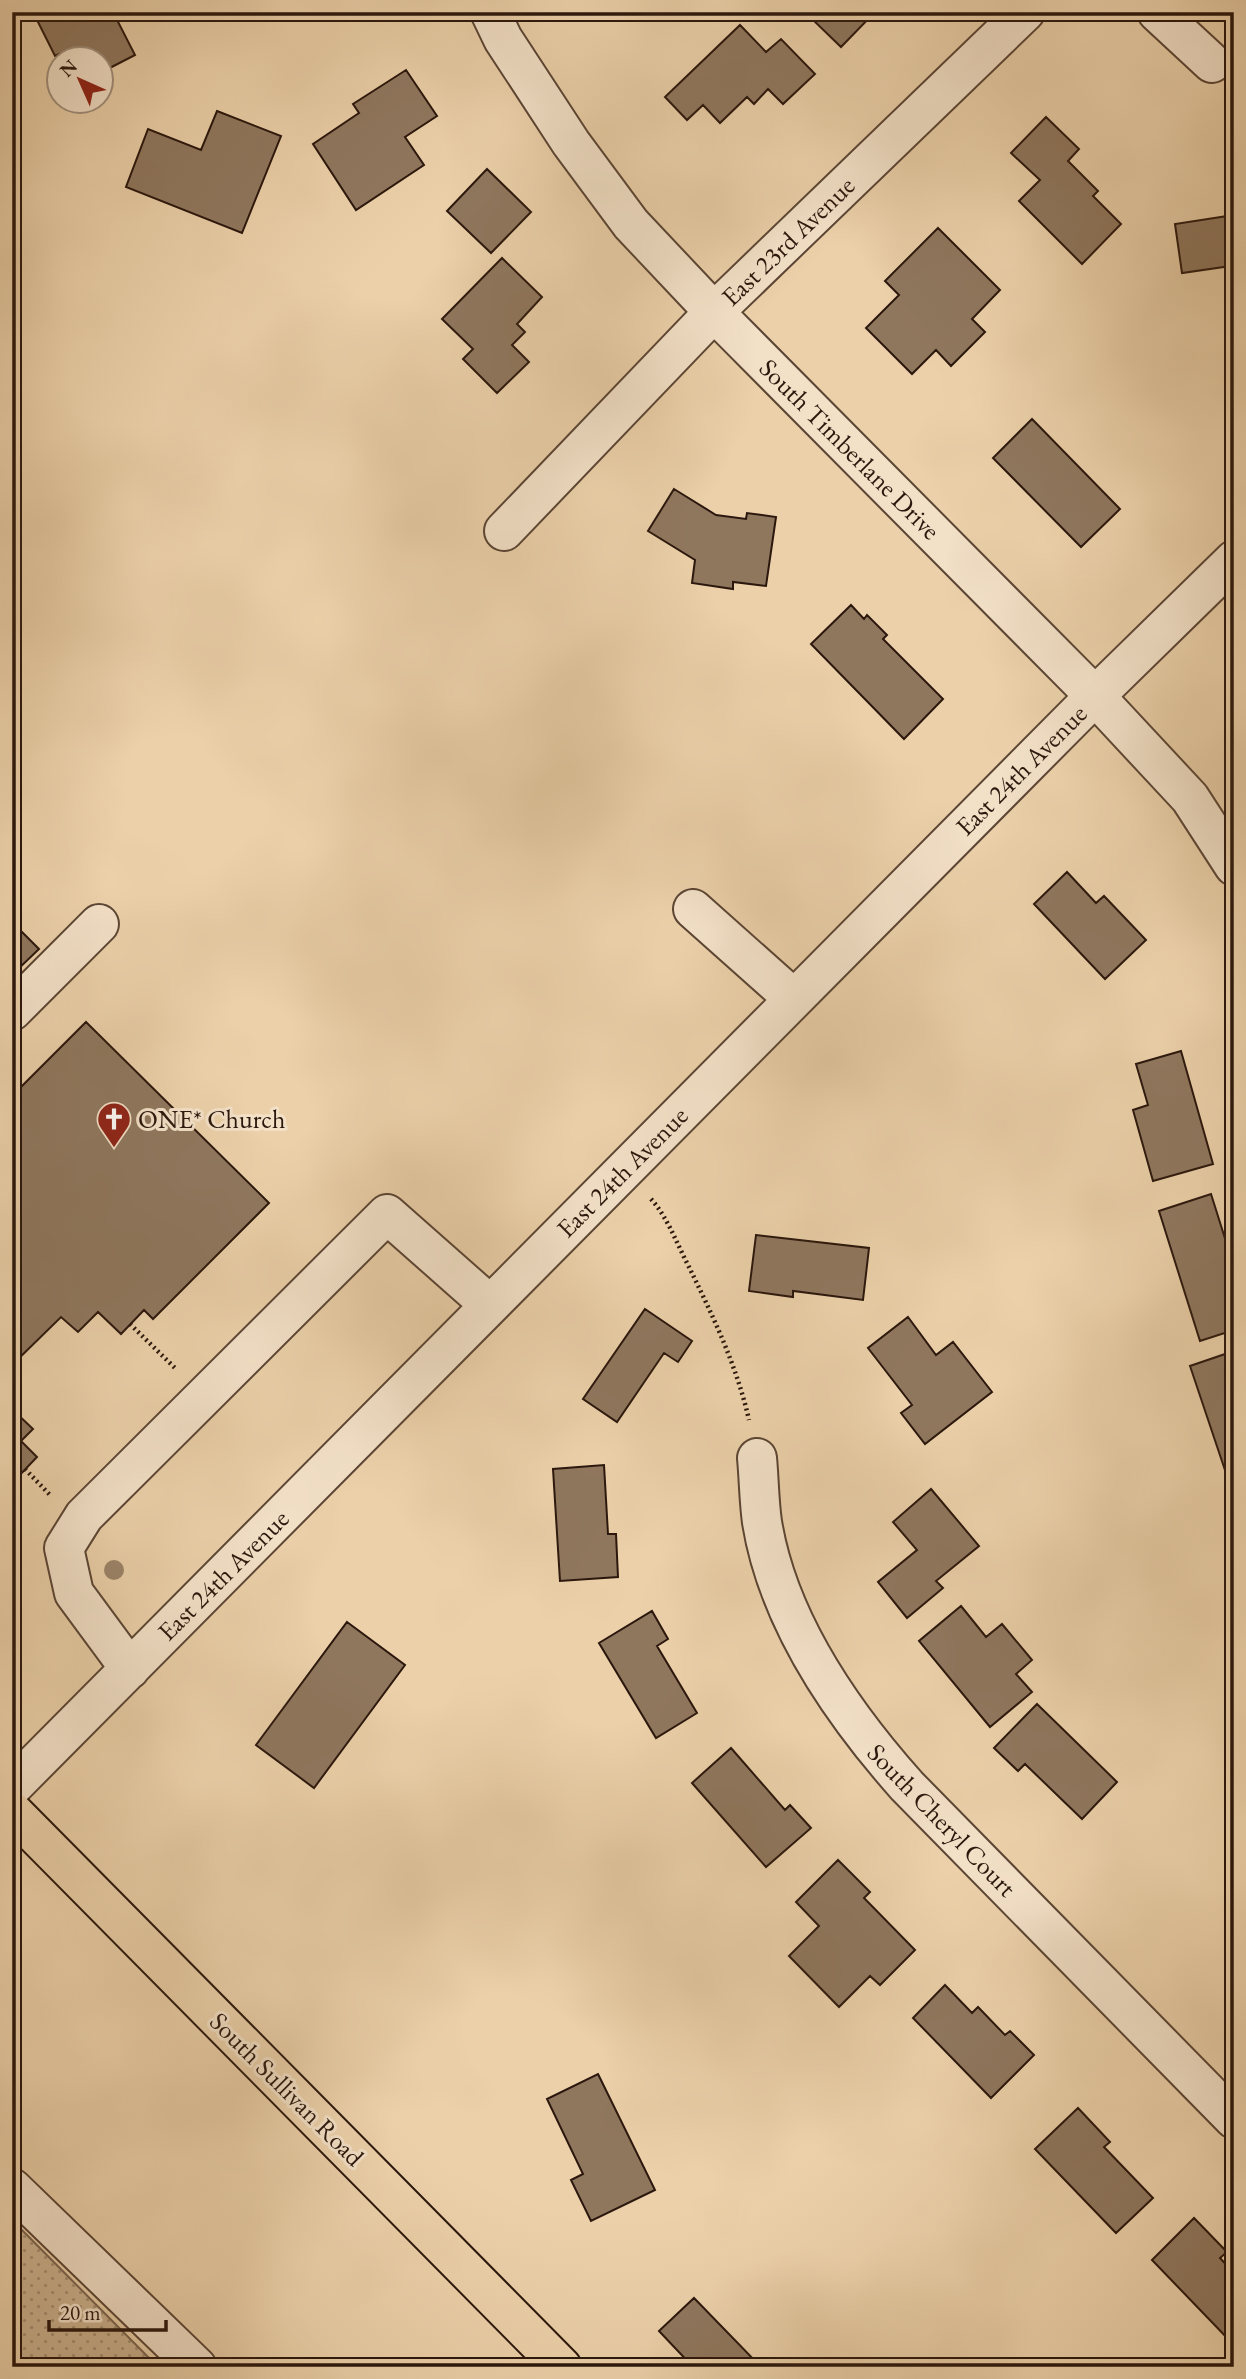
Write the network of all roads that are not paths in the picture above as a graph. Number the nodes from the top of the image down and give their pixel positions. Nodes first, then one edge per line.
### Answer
1 (490, 12) edge
2 (1025, 12) edge
3 (1157, 12) edge
4 (1212, 62) dead end
5 (714, 312) junction
6 (503, 531) dead end
7 (1234, 560) edge
8 (1095, 696) junction
9 (1234, 866) edge
10 (693, 909) dead end
11 (99, 923) dead end
12 (794, 999) junction
13 (12, 1012) edge
14 (490, 1305) junction
15 (757, 1458) road end
16 (130, 1669) junction
17 (12, 1787) edge
18 (12, 1811) edge
19 (1234, 2119) edge
20 (12, 2188) edge
21 (197, 2367) edge
22 (562, 2367) edge

1 - 5 street, South Timberlane Drive
2 - 5 street, East 23rd Avenue
3 - 4 street
5 - 6 street, East 23rd Avenue
5 - 8 street, South Timberlane Drive
7 - 8 street, East 24th Avenue
8 - 9 street, South Timberlane Drive
8 - 12 street, East 24th Avenue
10 - 12 street
11 - 13 street
12 - 14 street, East 24th Avenue
14 - 16 street, East 24th Avenue
14 - 16 street
15 - 19 street, South Cheryl Court
16 - 17 street, East 24th Avenue
18 - 22 main road, South Sullivan Road
20 - 21 street

